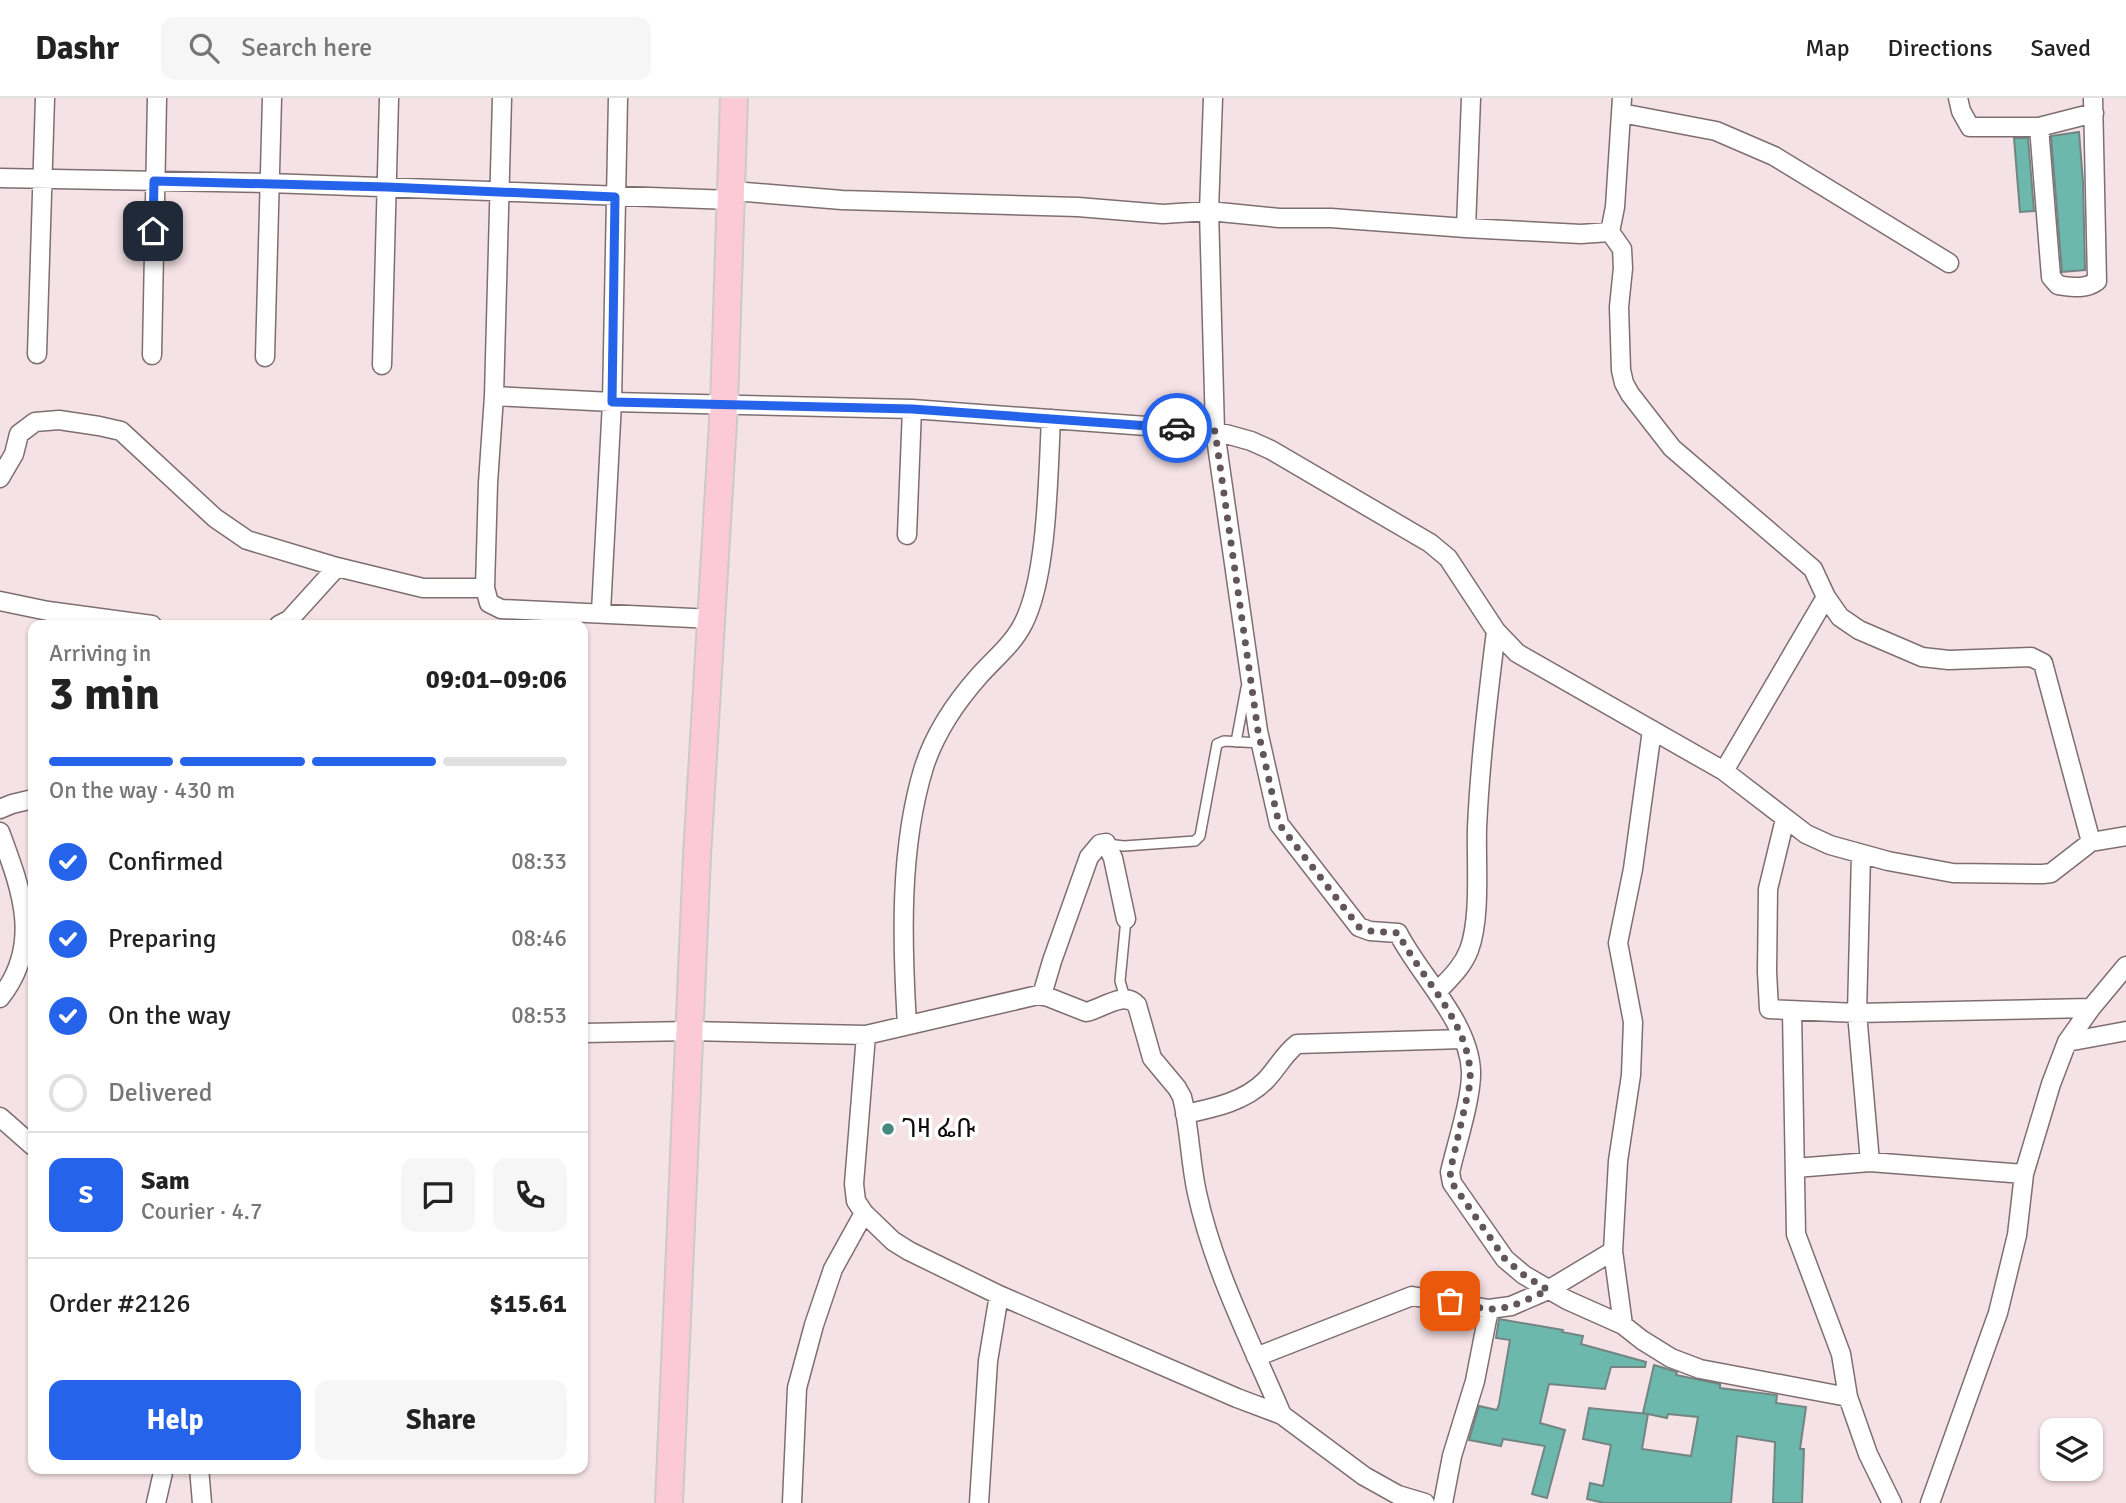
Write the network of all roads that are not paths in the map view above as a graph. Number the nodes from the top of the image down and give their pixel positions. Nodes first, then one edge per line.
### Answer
1 (45, 98) edge
2 (157, 98) edge
3 (272, 98) edge
4 (389, 98) edge
5 (502, 98) edge
6 (618, 98) edge
7 (734, 98) edge
8 (1213, 98) edge
9 (1471, 98) edge
10 (1958, 98) edge
11 (2094, 105) edge
12 (1622, 106) edge
13 (2039, 127) junction
14 (0, 178) edge
15 (42, 178) junction
16 (154, 181) junction
17 (269, 183) junction
18 (387, 187) junction
19 (499, 192) junction
20 (732, 195) junction
21 (615, 197) junction
22 (1209, 211) junction
23 (1466, 228) junction
24 (1610, 232) junction
25 (1949, 262) dead end
26 (37, 354) dead end
27 (152, 355) dead end
28 (265, 357) dead end
29 (382, 365) dead end
30 (494, 396) junction
31 (612, 402) junction
32 (724, 405) junction
33 (912, 409) junction
34 (1051, 419) junction
35 (1215, 431) junction
36 (0, 478) edge
37 (907, 535) dead end
38 (337, 567) junction
39 (485, 587) junction
40 (1826, 597) junction
41 (0, 601) edge
42 (601, 612) junction
43 (713, 619) junction
44 (115, 620) edge
45 (289, 620) edge
46 (1496, 631) junction
47 (1249, 670) junction
48 (1652, 730) junction
49 (1236, 741) junction
50 (1261, 743) junction
51 (1724, 771) junction
52 (28, 800) edge
53 (0, 809) edge
54 (1786, 819) junction
55 (0, 832) edge
56 (2126, 836) edge
57 (2091, 842) junction
58 (1106, 843) junction
59 (1861, 854) junction
60 (1126, 919) joint
61 (2126, 966) edge
62 (1437, 992) junction
63 (1042, 995) junction
64 (0, 998) edge
65 (1125, 998) junction
66 (2091, 1008) junction
67 (1792, 1012) junction
68 (1857, 1013) junction
69 (906, 1026) junction
70 (690, 1031) junction
71 (2126, 1031) edge
72 (588, 1032) edge
73 (866, 1035) junction
74 (1464, 1039) junction
75 (2067, 1042) junction
76 (1185, 1114) junction
77 (0, 1117) edge
78 (28, 1142) edge
79 (1870, 1162) junction
80 (1795, 1168) junction
81 (2024, 1174) junction
82 (864, 1213) junction
83 (1613, 1251) junction
84 (1548, 1290) junction
85 (999, 1295) junction
86 (1489, 1309) junction
87 (1623, 1325) junction
88 (1256, 1357) junction
89 (1848, 1396) junction
90 (1282, 1415) junction
91 (163, 1474) edge
92 (200, 1474) edge
93 (156, 1503) edge
94 (202, 1503) edge
95 (669, 1503) edge
96 (792, 1503) edge
97 (979, 1503) edge
98 (1425, 1503) edge
99 (1443, 1503) edge
100 (1892, 1503) edge
101 (1930, 1503) edge

1 - 15 street
2 - 16 street
3 - 17 street
4 - 18 street
5 - 19 street
6 - 21 street
7 - 20 main road
8 - 22 street
9 - 23 street
10 - 13 street
11 - 13 street
11 - 13 street
12 - 24 street
12 - 25 street
14 - 15 street
15 - 16 street
15 - 26 street
16 - 17 street
16 - 27 street
17 - 18 street
17 - 28 street
18 - 19 street
18 - 29 street
19 - 21 street
19 - 30 street
20 - 21 street
20 - 22 street
20 - 32 main road
21 - 31 street
22 - 23 street
22 - 35 street
23 - 24 street
24 - 40 street
30 - 31 street
30 - 39 street
31 - 32 street
31 - 42 street
32 - 33 street
32 - 43 main road
33 - 34 street
33 - 37 street
34 - 35 street
34 - 69 street
35 - 46 street
35 - 47 street
36 - 38 street
38 - 39 street
38 - 45 street
39 - 42 street
40 - 51 street
40 - 57 street
41 - 44 street
42 - 43 street
43 - 70 main road
46 - 48 street
46 - 62 street
47 - 49 lane
47 - 50 street
48 - 51 street
48 - 83 street
49 - 50 lane
49 - 58 lane
50 - 62 street
51 - 54 street
52 - 53 street
54 - 59 street
54 - 67 street
55 - 64 street
56 - 57 street
57 - 59 street
58 - 60 street
58 - 63 street
59 - 68 street
60 - 65 lane
61 - 66 street
62 - 74 street
63 - 65 street
63 - 69 street
65 - 76 street
66 - 68 street
66 - 75 street
67 - 68 street
67 - 80 street
68 - 79 street
69 - 73 street
70 - 72 street
70 - 73 street
70 - 95 main road
71 - 75 street
73 - 82 street
74 - 76 street
74 - 84 street
75 - 81 street
76 - 88 street
77 - 78 street
79 - 80 street
79 - 81 street
80 - 89 street
81 - 101 street
82 - 85 street
82 - 96 street
83 - 84 street
83 - 87 street
84 - 86 street
84 - 87 street
85 - 90 street
85 - 97 street
86 - 88 street
86 - 99 street
87 - 89 street
88 - 90 street
89 - 100 street
90 - 98 street
91 - 93 street
92 - 94 street

